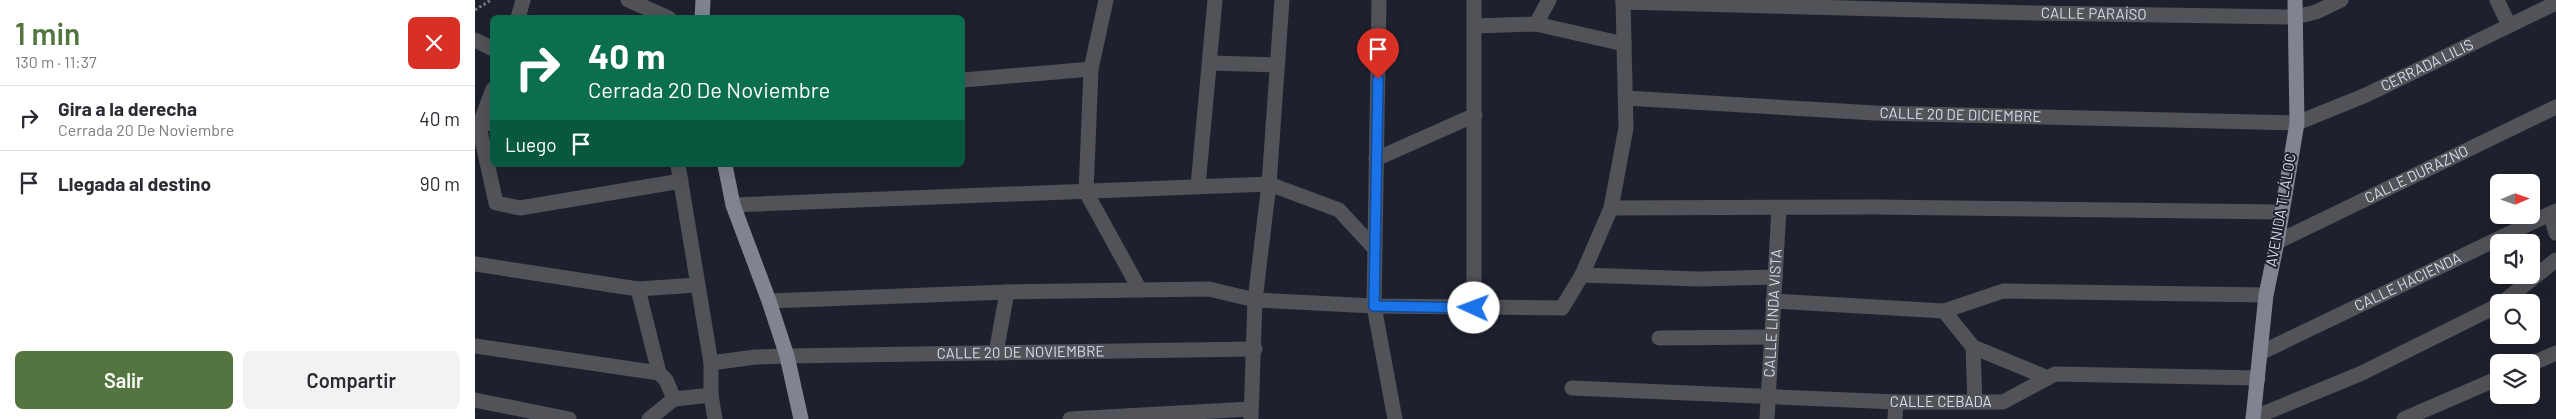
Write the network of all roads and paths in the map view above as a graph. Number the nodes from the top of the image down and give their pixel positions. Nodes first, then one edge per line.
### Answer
1 (491, 0) edge
2 (523, 0) edge
3 (628, 0) edge
4 (703, 0) edge
5 (1106, 0) edge
6 (1215, 0) edge
7 (1282, 0) edge
8 (1379, 0) edge
9 (1474, 0) edge
10 (1549, 0) edge
11 (2295, 0) edge
12 (2341, 0) edge
13 (2497, 0) edge
14 (1623, 1) edge
15 (1773, 3) edge
16 (2556, 3) edge
17 (475, 10) edge
18 (519, 15) edge
19 (662, 15) edge
20 (702, 15) edge
21 (2295, 17) junction
22 (1536, 24) junction
23 (2509, 25) junction
24 (1475, 26) junction
25 (475, 40) edge
26 (1624, 44) junction
27 (490, 48) edge
28 (1210, 63) junction
29 (1277, 65) junction
30 (1091, 69) junction
31 (965, 80) edge
32 (1625, 98) junction
33 (490, 99) edge
34 (2556, 107) edge
35 (1475, 115) junction
36 (2297, 123) junction
37 (482, 126) edge
38 (1376, 159) junction
39 (678, 167) edge
40 (725, 167) edge
41 (681, 181) junction
42 (1269, 184) junction
43 (1198, 186) junction
44 (1086, 192) junction
45 (733, 206) junction
46 (1611, 208) junction
47 (1779, 208) junction
48 (2281, 212) junction
49 (2553, 213) edge
50 (2556, 233) edge
51 (2277, 242) junction
52 (1375, 249) junction
53 (2556, 260) edge
54 (475, 264) edge
55 (1582, 275) junction
56 (1775, 278) junction
57 (697, 285) junction
58 (639, 289) junction
59 (1140, 290) junction
60 (1007, 292) junction
61 (2513, 294) edge
62 (2266, 295) junction
63 (769, 300) junction
64 (1255, 300) junction
65 (1773, 301) junction
66 (1374, 306) junction
67 (1474, 308) junction
68 (2490, 310) edge
69 (1944, 311) junction
70 (1770, 337) junction
71 (1659, 338) dead end
72 (475, 346) edge
73 (1973, 347) junction
74 (1255, 349) junction
75 (996, 353) junction
76 (2261, 353) junction
77 (2556, 353) edge
78 (787, 356) junction
79 (2540, 360) edge
80 (711, 363) junction
81 (659, 373) junction
82 (2048, 378) junction
83 (2258, 378) junction
84 (2490, 382) edge
85 (1572, 388) dead end
86 (711, 395) junction
87 (1767, 397) junction
88 (674, 398) junction
89 (475, 400) edge
90 (1895, 402) junction
91 (1975, 402) junction
92 (1251, 414) edge
93 (537, 416) edge
94 (2253, 418) edge
95 (569, 419) edge
96 (649, 419) edge
97 (715, 419) edge
98 (801, 419) edge
99 (1070, 419) edge
100 (1395, 419) edge
101 (1767, 419) edge
102 (1895, 419) edge
103 (2404, 419) edge

1 - 17 path
2 - 18 street
3 - 19 street
4 - 20 main road
5 - 30 street
6 - 28 street
7 - 29 street
8 - 38 street
9 - 24 street
10 - 22 street
11 - 21 main road, AVENIDA TLÁLOC
12 - 21 street, CALLE PARAÍSO
13 - 23 street
14 - 15 street, CALLE PARAÍSO
14 - 26 street
15 - 21 street, CALLE PARAÍSO
16 - 23 street, CERRADA LILIS
21 - 36 main road, AVENIDA TLÁLOC
22 - 24 street
22 - 26 street
23 - 36 street, CERRADA LILIS
24 - 35 street
25 - 27 street
26 - 32 street
28 - 29 street
28 - 43 street
29 - 42 street
30 - 31 street
30 - 44 street
32 - 36 street, CALLE 20 DE DICIEMBRE
32 - 46 street
33 - 37 street
34 - 51 street, CALLE DURAZNO
35 - 38 street
35 - 67 street
36 - 48 main road, AVENIDA TLÁLOC
37 - 41 street
38 - 52 street
39 - 41 street
40 - 45 main road
41 - 57 street
42 - 43 street
42 - 52 street
42 - 64 street
43 - 44 street
44 - 45 street
44 - 59 street
45 - 63 main road
46 - 47 street
46 - 55 street
47 - 48 street
47 - 56 street, CALLE LINDA VISTA
48 - 51 main road, AVENIDA TLÁLOC
49 - 50 street
49 - 76 street, CALLE HACIENDA
51 - 62 main road, AVENIDA TLÁLOC
52 - 66 street
53 - 61 street
54 - 58 street
55 - 56 street
55 - 67 street
56 - 65 street, CALLE LINDA VISTA
57 - 58 street
57 - 80 street
58 - 81 street
59 - 60 street
59 - 64 street
60 - 63 street
60 - 75 street
62 - 69 street
62 - 76 main road, AVENIDA TLÁLOC
63 - 78 main road
64 - 66 street
64 - 74 street
65 - 69 street
65 - 70 street, CALLE LINDA VISTA
66 - 67 street
66 - 100 street
68 - 94 street
69 - 73 street
70 - 71 street
70 - 87 street, CALLE LINDA VISTA
72 - 81 street
73 - 82 street
73 - 91 street
74 - 75 street, CALLE 20 DE NOVIEMBRE
74 - 92 street
75 - 78 street, CALLE 20 DE NOVIEMBRE
76 - 83 main road, AVENIDA TLÁLOC
77 - 79 street
78 - 80 street, CALLE 20 DE NOVIEMBRE
78 - 98 main road
80 - 86 street
81 - 88 street
82 - 83 street, CALLE CEBADA
82 - 91 street, CALLE CEBADA
83 - 94 main road, AVENIDA TLÁLOC
84 - 103 street
85 - 87 street, CALLE CEBADA
86 - 88 street
86 - 97 street
87 - 90 street, CALLE CEBADA
87 - 101 street, CALLE LINDA VISTA
88 - 96 street
89 - 93 street
90 - 91 street, CALLE CEBADA
90 - 102 street
92 - 99 street
93 - 95 street

